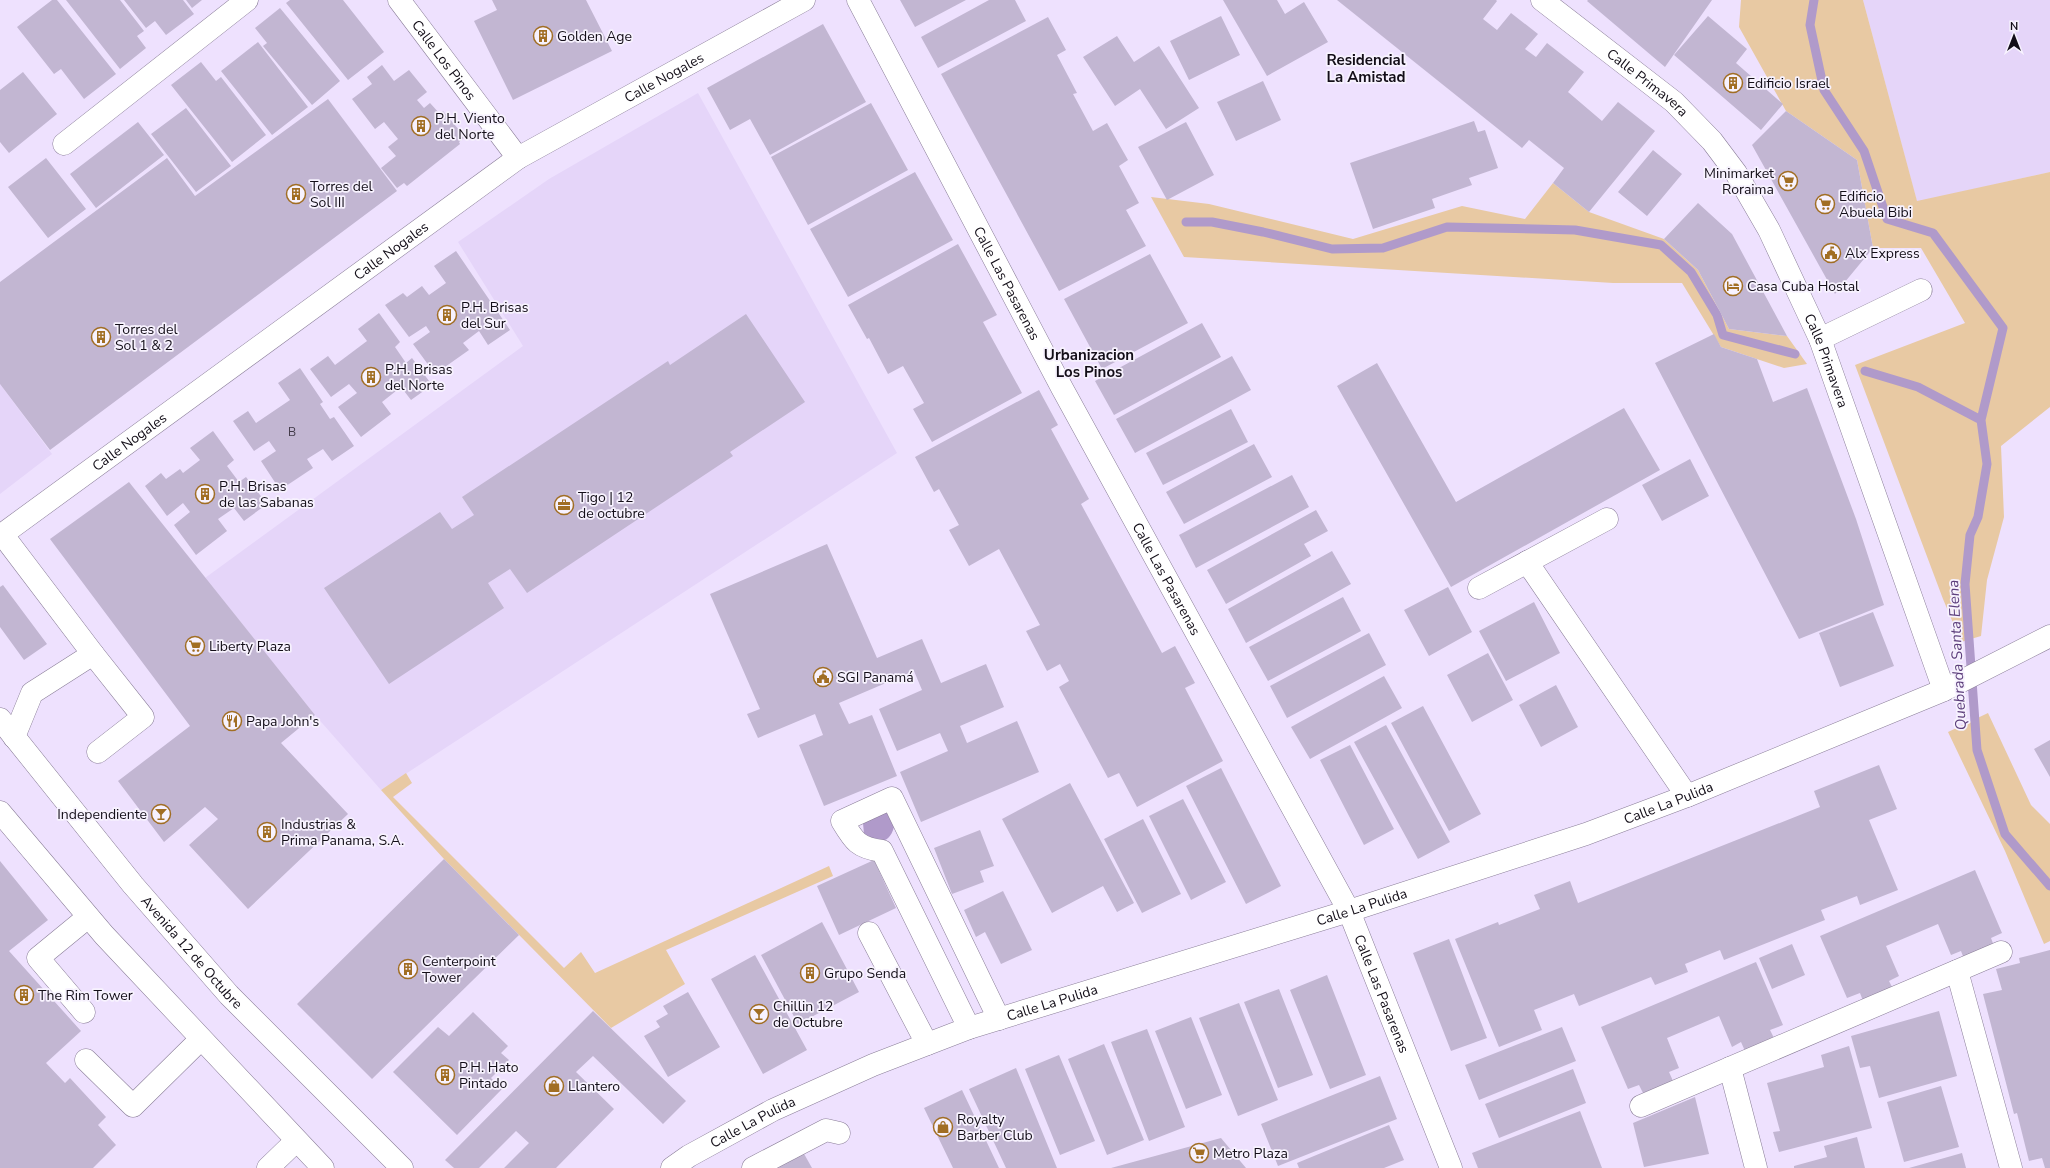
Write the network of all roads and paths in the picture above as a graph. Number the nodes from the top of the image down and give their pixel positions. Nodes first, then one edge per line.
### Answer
1 (247, 0) edge
2 (399, 0) edge
3 (804, 0) edge
4 (858, 0) edge
5 (1542, 0) edge
6 (64, 144) dead end
7 (518, 158) junction
8 (1921, 290) dead end
9 (1820, 339) junction
10 (1607, 519) dead end
11 (1, 535) edge
12 (1527, 562) junction
13 (1479, 588) dead end
14 (2050, 636) edge
15 (93, 654) junction
16 (1944, 690) junction
17 (0, 718) edge
18 (14, 737) junction
19 (98, 752) dead end
20 (1687, 796) junction
21 (0, 812) edge
22 (908, 833) junction
23 (882, 851) junction
24 (1349, 911) junction
25 (88, 917) junction
26 (869, 933) dead end
27 (2001, 952) dead end
28 (1958, 976) junction
29 (84, 1012) dead end
30 (998, 1019) junction
31 (970, 1028) junction
32 (201, 1039) junction
33 (927, 1044) junction
34 (86, 1060) dead end
35 (1730, 1068) junction
36 (1641, 1106) dead end
37 (839, 1133) dead end
38 (296, 1140) junction
39 (268, 1168) edge
40 (323, 1168) edge
41 (402, 1168) edge
42 (672, 1168) edge
43 (753, 1168) edge
44 (1451, 1168) edge
45 (1756, 1168) edge
46 (2011, 1168) edge

1 - 6 street
2 - 7 street, Calle Los Pinos
3 - 7 street, Calle Nogales
4 - 24 street, Calle Las Pasarenas
5 - 9 street, Calle Primavera
7 - 11 street, Calle Nogales
8 - 9 street
9 - 16 street, Calle Primavera
10 - 12 street
11 - 15 street
12 - 13 street
12 - 20 street
14 - 16 street, Calle La Pulida
15 - 18 street
15 - 19 street
16 - 20 street, Calle La Pulida
17 - 18 street, Avenida 12 de Octubre
18 - 41 street, Avenida 12 de Octubre
20 - 24 street, Calle La Pulida
21 - 25 street
22 - 23 street
22 - 23 street
22 - 30 street
23 - 31 street
24 - 30 street, Calle La Pulida
24 - 44 street, Calle Las Pasarenas
25 - 29 street
25 - 32 street
26 - 33 street
27 - 28 street
28 - 35 street
28 - 46 street
30 - 31 street, Calle La Pulida
31 - 33 street, Calle La Pulida
32 - 34 street
32 - 38 street
33 - 42 street, Calle La Pulida
35 - 36 street
35 - 45 street
37 - 43 street
38 - 39 street
38 - 40 street

